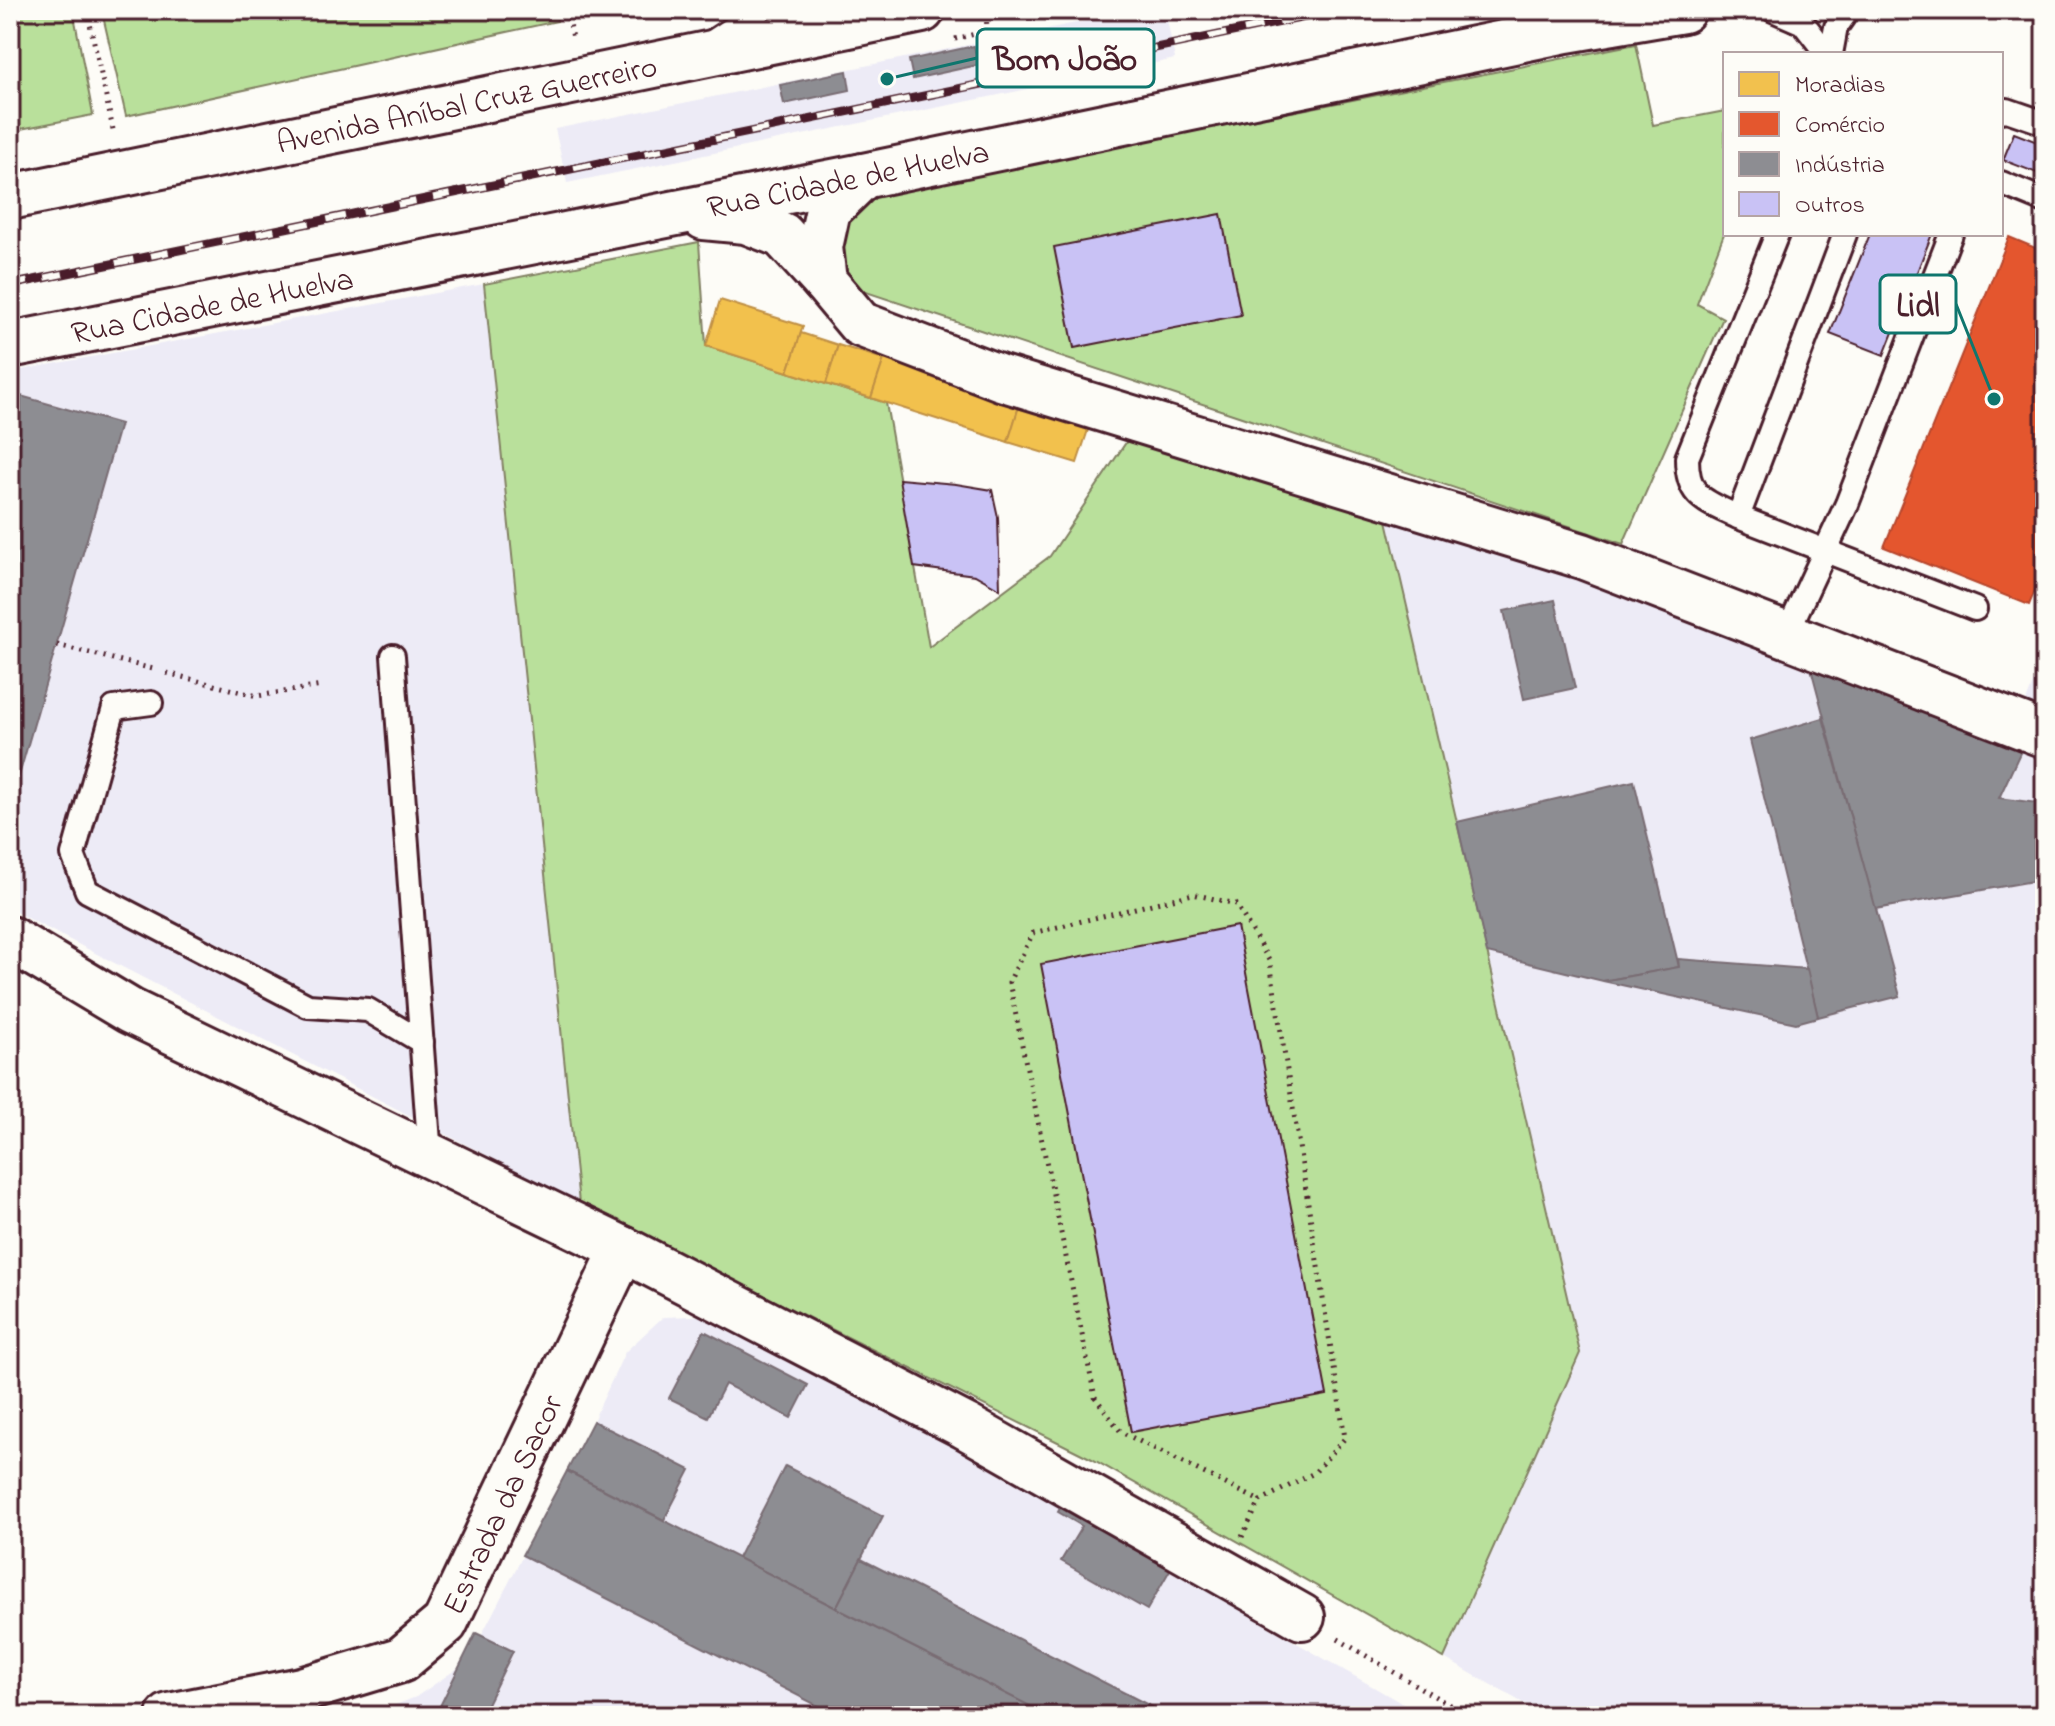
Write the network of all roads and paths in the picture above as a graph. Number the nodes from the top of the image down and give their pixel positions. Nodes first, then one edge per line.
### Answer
1 (87, 10) edge
2 (761, 10) edge
3 (922, 10) edge
4 (1683, 10) edge
5 (1773, 10) edge
6 (1848, 10) edge
7 (1827, 52) edge
8 (1830, 52) edge
9 (687, 58) junction
10 (2003, 111) edge
11 (2045, 123) edge
12 (113, 129) dead end
13 (863, 176) junction
14 (2003, 184) edge
15 (10, 197) edge
16 (2045, 201) edge
17 (673, 214) junction
18 (1776, 236) edge
19 (1844, 236) edge
20 (1950, 236) edge
21 (824, 281) junction
22 (10, 345) edge
23 (1738, 517) junction
24 (1827, 550) junction
25 (1975, 609) dead end
26 (1786, 635) junction
27 (57, 645) dead end
28 (393, 656) dead end
29 (322, 686) dead end
30 (151, 703) dead end
31 (2045, 735) edge
32 (10, 939) edge
33 (422, 1042) junction
34 (430, 1156) junction
35 (623, 1249) junction
36 (1260, 1501) junction
37 (1224, 1573) junction
38 (1302, 1617) joint
39 (169, 1716) edge
40 (1468, 1716) edge

1 - 12 path
2 - 9 lane
3 - 9 street, Avenida Aníbal Cruz Guerreiro
4 - 13 street, Rua Cidade de Huelva
5 - 7 lane
6 - 8 lane
9 - 15 street, Avenida Aníbal Cruz Guerreiro
10 - 11 lane
13 - 17 street, Rua Cidade de Huelva
13 - 21 street
14 - 16 lane
17 - 21 street
17 - 22 street, Rua Cidade de Huelva
18 - 23 lane
19 - 23 lane
20 - 24 lane
21 - 26 street
23 - 24 lane
24 - 25 lane
24 - 26 lane
26 - 31 street
27 - 29 path
28 - 33 lane
30 - 33 lane
32 - 34 street
33 - 34 lane
34 - 35 street
35 - 37 street
35 - 39 street, Estrada da Sacor
36 - 36 path
36 - 37 path
37 - 38 street
38 - 40 path

